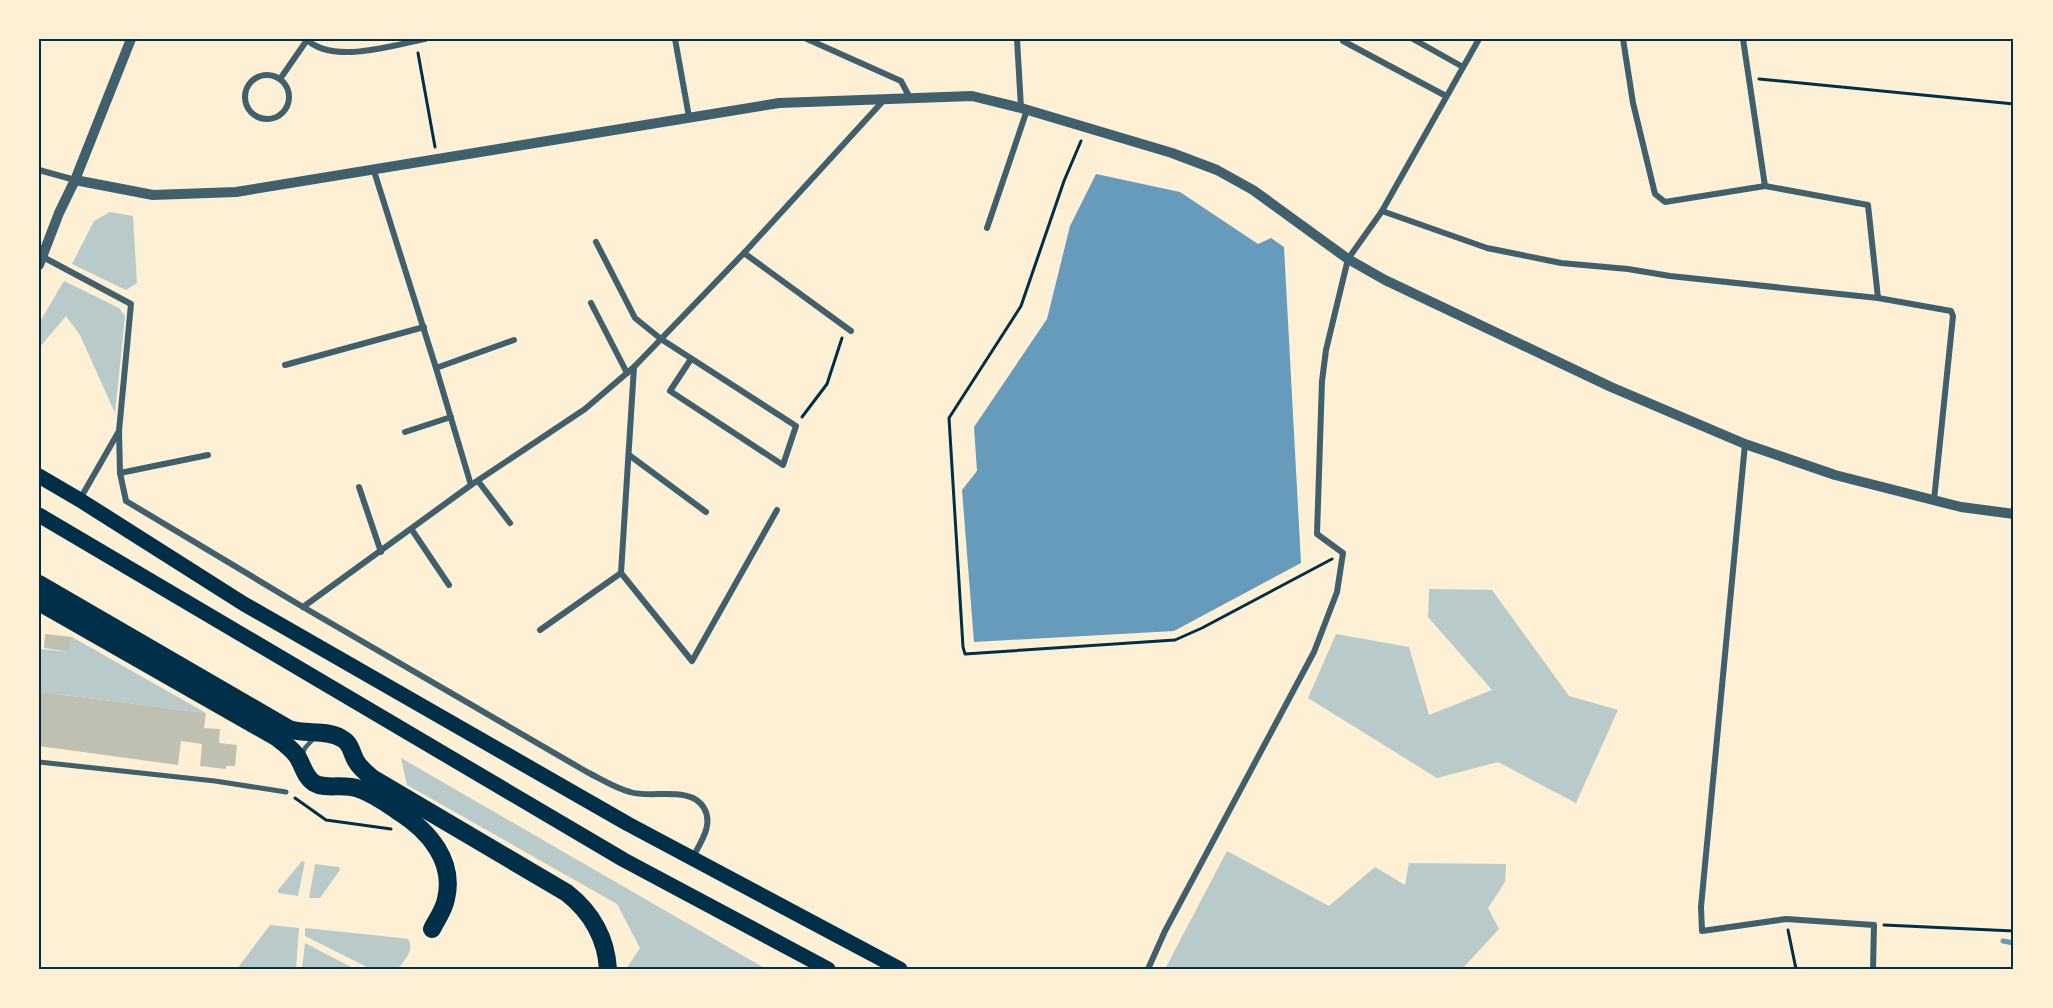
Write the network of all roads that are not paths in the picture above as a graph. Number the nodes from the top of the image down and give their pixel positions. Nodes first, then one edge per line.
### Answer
1 (131, 39) edge
2 (307, 39) edge
3 (425, 39) edge
4 (675, 39) edge
5 (807, 39) edge
6 (1017, 39) edge
7 (1413, 39) edge
8 (1479, 39) edge
9 (1623, 39) edge
10 (1743, 39) edge
11 (1343, 41) dead end
12 (1462, 67) junction
13 (280, 79) junction
14 (1446, 96) junction
15 (884, 99) junction
16 (910, 99) junction
17 (1024, 109) junction
18 (689, 117) junction
19 (39, 170) edge
20 (374, 171) junction
21 (75, 180) junction
22 (1765, 186) junction
23 (1382, 211) junction
24 (987, 228) dead end
25 (596, 242) dead end
26 (744, 253) junction
27 (1348, 259) junction
28 (41, 261) edge
29 (1878, 298) junction
30 (591, 303) dead end
31 (424, 327) junction
32 (848, 329) road end
33 (661, 339) junction
34 (514, 340) dead end
35 (691, 359) dead end
36 (285, 365) dead end
37 (634, 367) junction
38 (436, 368) junction
39 (627, 373) junction
40 (451, 417) junction
41 (119, 431) junction
42 (405, 432) dead end
43 (1745, 444) junction
44 (208, 455) dead end
45 (629, 455) junction
46 (120, 473) junction
47 (39, 476) edge
48 (478, 481) junction
49 (471, 485) junction
50 (359, 487) dead end
51 (80, 500) junction
52 (1934, 500) junction
53 (777, 510) dead end
54 (706, 512) dead end
55 (2014, 514) edge
56 (39, 515) edge
57 (510, 523) dead end
58 (412, 530) junction
59 (381, 552) junction
60 (621, 573) junction
61 (39, 584) edge
62 (449, 585) dead end
63 (39, 602) edge
64 (303, 607) junction
65 (540, 630) dead end
66 (326, 734) junction
67 (39, 762) edge
68 (302, 764) junction
69 (286, 792) road end
70 (692, 859) junction
71 (432, 928) dead end
72 (608, 969) edge
73 (828, 969) edge
74 (900, 969) edge
75 (1148, 969) edge
76 (1873, 969) edge

1 - 21 street
2 - 3 street
2 - 13 street
4 - 18 street
5 - 16 street
6 - 17 street
7 - 12 street
8 - 12 street
9 - 22 street
10 - 22 street
11 - 14 street
12 - 14 street
13 - 13 street
14 - 23 street
15 - 16 street
15 - 18 street
15 - 26 street
16 - 17 street
17 - 24 street
17 - 27 street
18 - 20 street
19 - 21 street
20 - 21 street
20 - 31 street
21 - 28 street
22 - 29 street
23 - 27 street
23 - 29 street
25 - 33 street
26 - 32 street
26 - 33 street
27 - 43 street
27 - 75 street
28 - 41 street
29 - 52 street
30 - 39 street
31 - 36 street
31 - 38 street
33 - 35 street
33 - 37 street
34 - 38 street
37 - 39 street
37 - 45 street
38 - 40 street
39 - 48 street
40 - 42 street
40 - 49 street
41 - 46 street
41 - 51 street
43 - 52 street
43 - 76 street
44 - 46 street
45 - 54 street
45 - 60 street
46 - 64 street
47 - 51 main road
48 - 49 street
48 - 57 street
49 - 58 street
50 - 59 street
51 - 70 main road
52 - 55 street
53 - 60 street
56 - 73 main road
58 - 59 street
58 - 62 street
59 - 64 street
60 - 65 street
61 - 66 highway
63 - 68 highway
64 - 70 street
66 - 68 lane
66 - 72 highway
67 - 69 street
68 - 71 highway
70 - 74 main road

